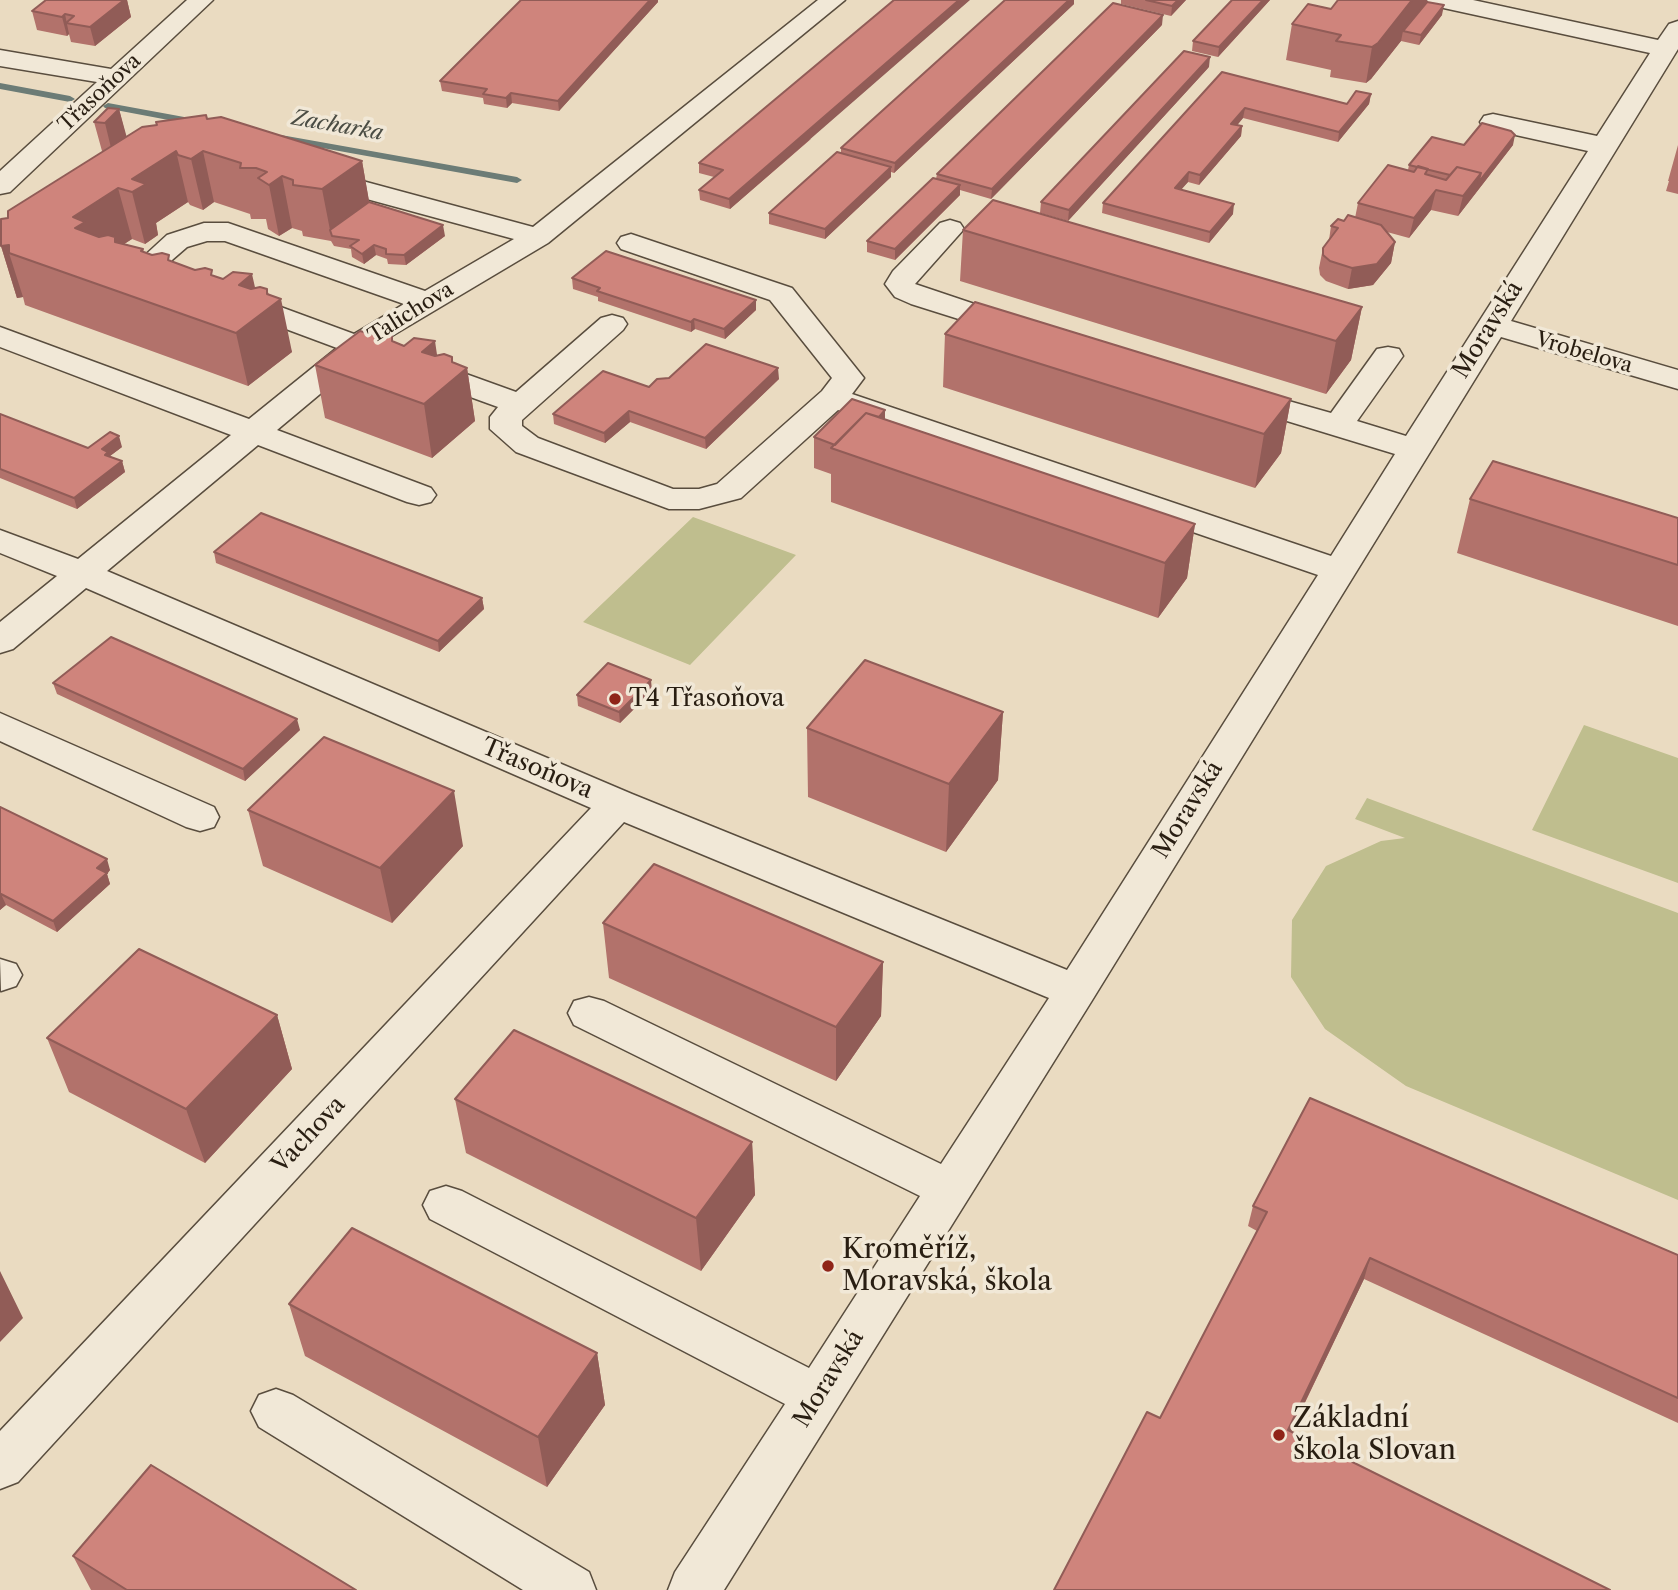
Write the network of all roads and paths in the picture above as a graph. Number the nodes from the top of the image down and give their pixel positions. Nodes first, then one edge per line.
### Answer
1 (201, 0) edge
2 (832, 0) edge
3 (1439, 0) edge
4 (1672, 39) edge
5 (0, 58) edge
6 (116, 78) junction
7 (1493, 122) dead end
8 (1604, 146) junction
9 (295, 170) edge
10 (0, 186) edge
11 (950, 229) dead end
12 (538, 237) junction
13 (631, 243) dead end
14 (427, 302) junction
15 (612, 324) dead end
16 (1491, 326) junction
17 (0, 336) edge
18 (1045, 337) edge
19 (358, 345) junction
20 (1388, 356) dead end
21 (1678, 380) edge
22 (1215, 389) edge
23 (833, 398) junction
24 (520, 404) junction
25 (1338, 425) junction
26 (251, 432) junction
27 (1413, 449) junction
28 (419, 495) dead end
29 (0, 541) edge
30 (1336, 570) junction
31 (83, 574) junction
32 (0, 641) edge
33 (0, 726) edge
34 (618, 804) junction
35 (200, 817) dead end
36 (1076, 991) junction
37 (589, 1013) dead end
38 (949, 1189) junction
39 (446, 1205) dead end
40 (818, 1397) junction
41 (276, 1411) dead end
42 (0, 1466) edge
43 (570, 1590) edge
44 (694, 1590) edge

1 - 6 street, Třasoňova
2 - 12 street, Talichova
3 - 4 street
4 - 8 street, Moravská
5 - 6 street
6 - 10 street, Třasoňova
7 - 8 street
8 - 16 street, Moravská
9 - 12 street
11 - 18 street
12 - 14 street, Talichova
13 - 23 street
14 - 19 street, Talichova
14 - 19 street
15 - 24 street
16 - 21 street, Vrobelova
16 - 27 street, Moravská
17 - 26 street
19 - 24 street
19 - 26 street, Talichova
20 - 25 street
22 - 25 street
23 - 24 street
23 - 30 street
25 - 27 street
26 - 28 street
26 - 31 street, Talichova
27 - 30 street, Moravská
29 - 31 street, Třasoňova
30 - 36 street, Moravská
31 - 32 street, Talichova
31 - 34 street, Třasoňova
33 - 35 street
34 - 36 street, Třasoňova
34 - 42 street, Vachova
36 - 38 street, Moravská
37 - 38 street
38 - 40 street, Moravská
39 - 40 street
40 - 44 street, Moravská
41 - 43 street

